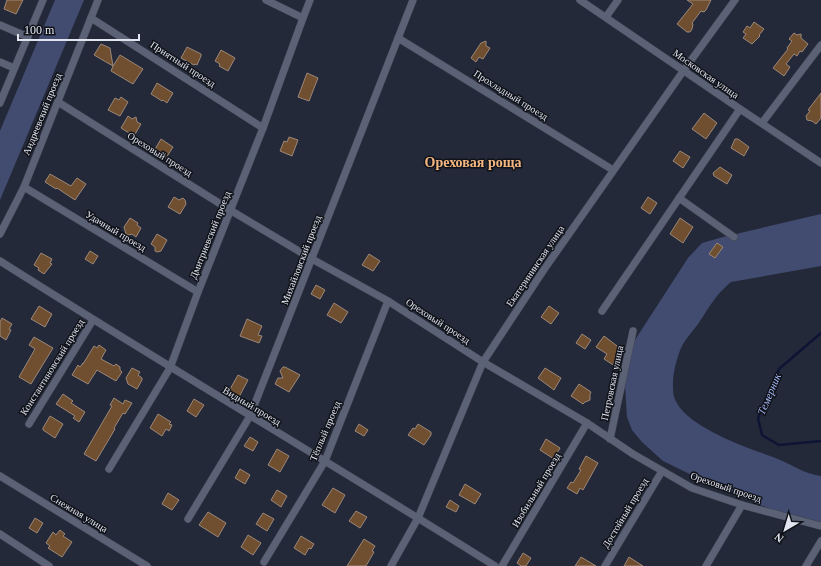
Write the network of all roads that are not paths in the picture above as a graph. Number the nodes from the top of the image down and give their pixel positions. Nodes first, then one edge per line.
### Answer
1 (43, 0) edge
2 (98, 0) edge
3 (266, 0) edge
4 (310, 0) edge
5 (412, 0) edge
6 (580, 0) edge
7 (618, 0) edge
8 (735, 0) edge
9 (606, 17) junction
10 (91, 18) junction
11 (302, 18) junction
12 (0, 25) edge
13 (28, 37) junction
14 (398, 38) junction
15 (821, 45) edge
16 (0, 62) edge
17 (14, 68) junction
18 (684, 70) junction
19 (58, 102) junction
20 (0, 103) edge
21 (740, 109) junction
22 (762, 123) junction
23 (263, 128) junction
24 (821, 163) edge
25 (613, 170) junction
26 (24, 187) junction
27 (679, 198) junction
28 (230, 210) junction
29 (0, 234) edge
30 (734, 237) dead end
31 (312, 259) junction
32 (0, 261) edge
33 (198, 292) junction
34 (388, 300) junction
35 (602, 311) dead end
36 (93, 320) junction
37 (633, 331) dead end
38 (483, 362) junction
39 (170, 368) junction
40 (250, 416) junction
41 (587, 423) junction
42 (28, 424) dead end
43 (610, 439) junction
44 (325, 461) junction
45 (109, 469) dead end
46 (662, 471) junction
47 (0, 476) edge
48 (742, 505) junction
49 (418, 518) junction
50 (188, 519) dead end
51 (821, 526) edge
52 (0, 534) edge
53 (821, 542) edge
54 (264, 562) dead end
55 (49, 566) edge
56 (147, 566) edge
57 (391, 566) edge
58 (496, 566) edge
59 (502, 566) edge
60 (605, 566) edge
61 (706, 566) edge
62 (806, 566) edge

1 - 13 street
2 - 10 street, Андреевский проезд
3 - 11 street
4 - 11 street, Дмитриевский проезд
5 - 14 street, Михайловский проезд
6 - 9 street, Московская улица
7 - 9 street
8 - 18 street, Екатерининская улица
9 - 18 street, Московская улица
10 - 19 street, Андреевский проезд
10 - 23 street, Приятный проезд
11 - 23 street, Дмитриевский проезд
12 - 13 street
13 - 17 street
14 - 25 street, Прохладный проезд
14 - 31 street, Михайловский проезд
15 - 22 street
16 - 17 street
17 - 20 street
18 - 21 street, Московская улица
18 - 25 street, Екатерининская улица
19 - 26 street, Андреевский проезд
19 - 28 street, Ореховый проезд
21 - 22 street, Московская улица
21 - 27 street
22 - 24 street, Московская улица
23 - 28 street, Дмитриевский проезд
25 - 38 street, Екатерининская улица
26 - 29 street, Андреевский проезд
26 - 33 street, Удачный проезд
27 - 30 street
27 - 35 street
28 - 31 street, Ореховый проезд
28 - 33 street, Дмитриевский проезд
31 - 34 street, Ореховый проезд
31 - 40 street, Михайловский проезд
32 - 36 street, Видный проезд
33 - 39 street, Дмитриевский проезд
34 - 38 street, Ореховый проезд
34 - 44 street, Тёплый проезд
36 - 39 street, Видный проезд
36 - 42 street, Константиновский проезд
37 - 43 street, Петровская улица
38 - 41 street, Ореховый проезд
38 - 49 street, Екатерининская улица
39 - 40 street, Видный проезд
39 - 45 street, Дмитриевский проезд
40 - 44 street, Видный проезд
40 - 50 street, Михайловский проезд
41 - 43 street, Ореховый проезд
41 - 59 street, Изобильный проезд
43 - 46 street, Ореховый проезд
44 - 49 street, Видный проезд
44 - 54 street, Тёплый проезд
46 - 48 street, Ореховый проезд
46 - 60 street, Достойный проезд
47 - 56 street, Снежная улица
48 - 51 street, Ореховый проезд
48 - 61 street
49 - 57 street, Екатерининская улица
49 - 58 street, Видный проезд
52 - 55 street
53 - 62 street

